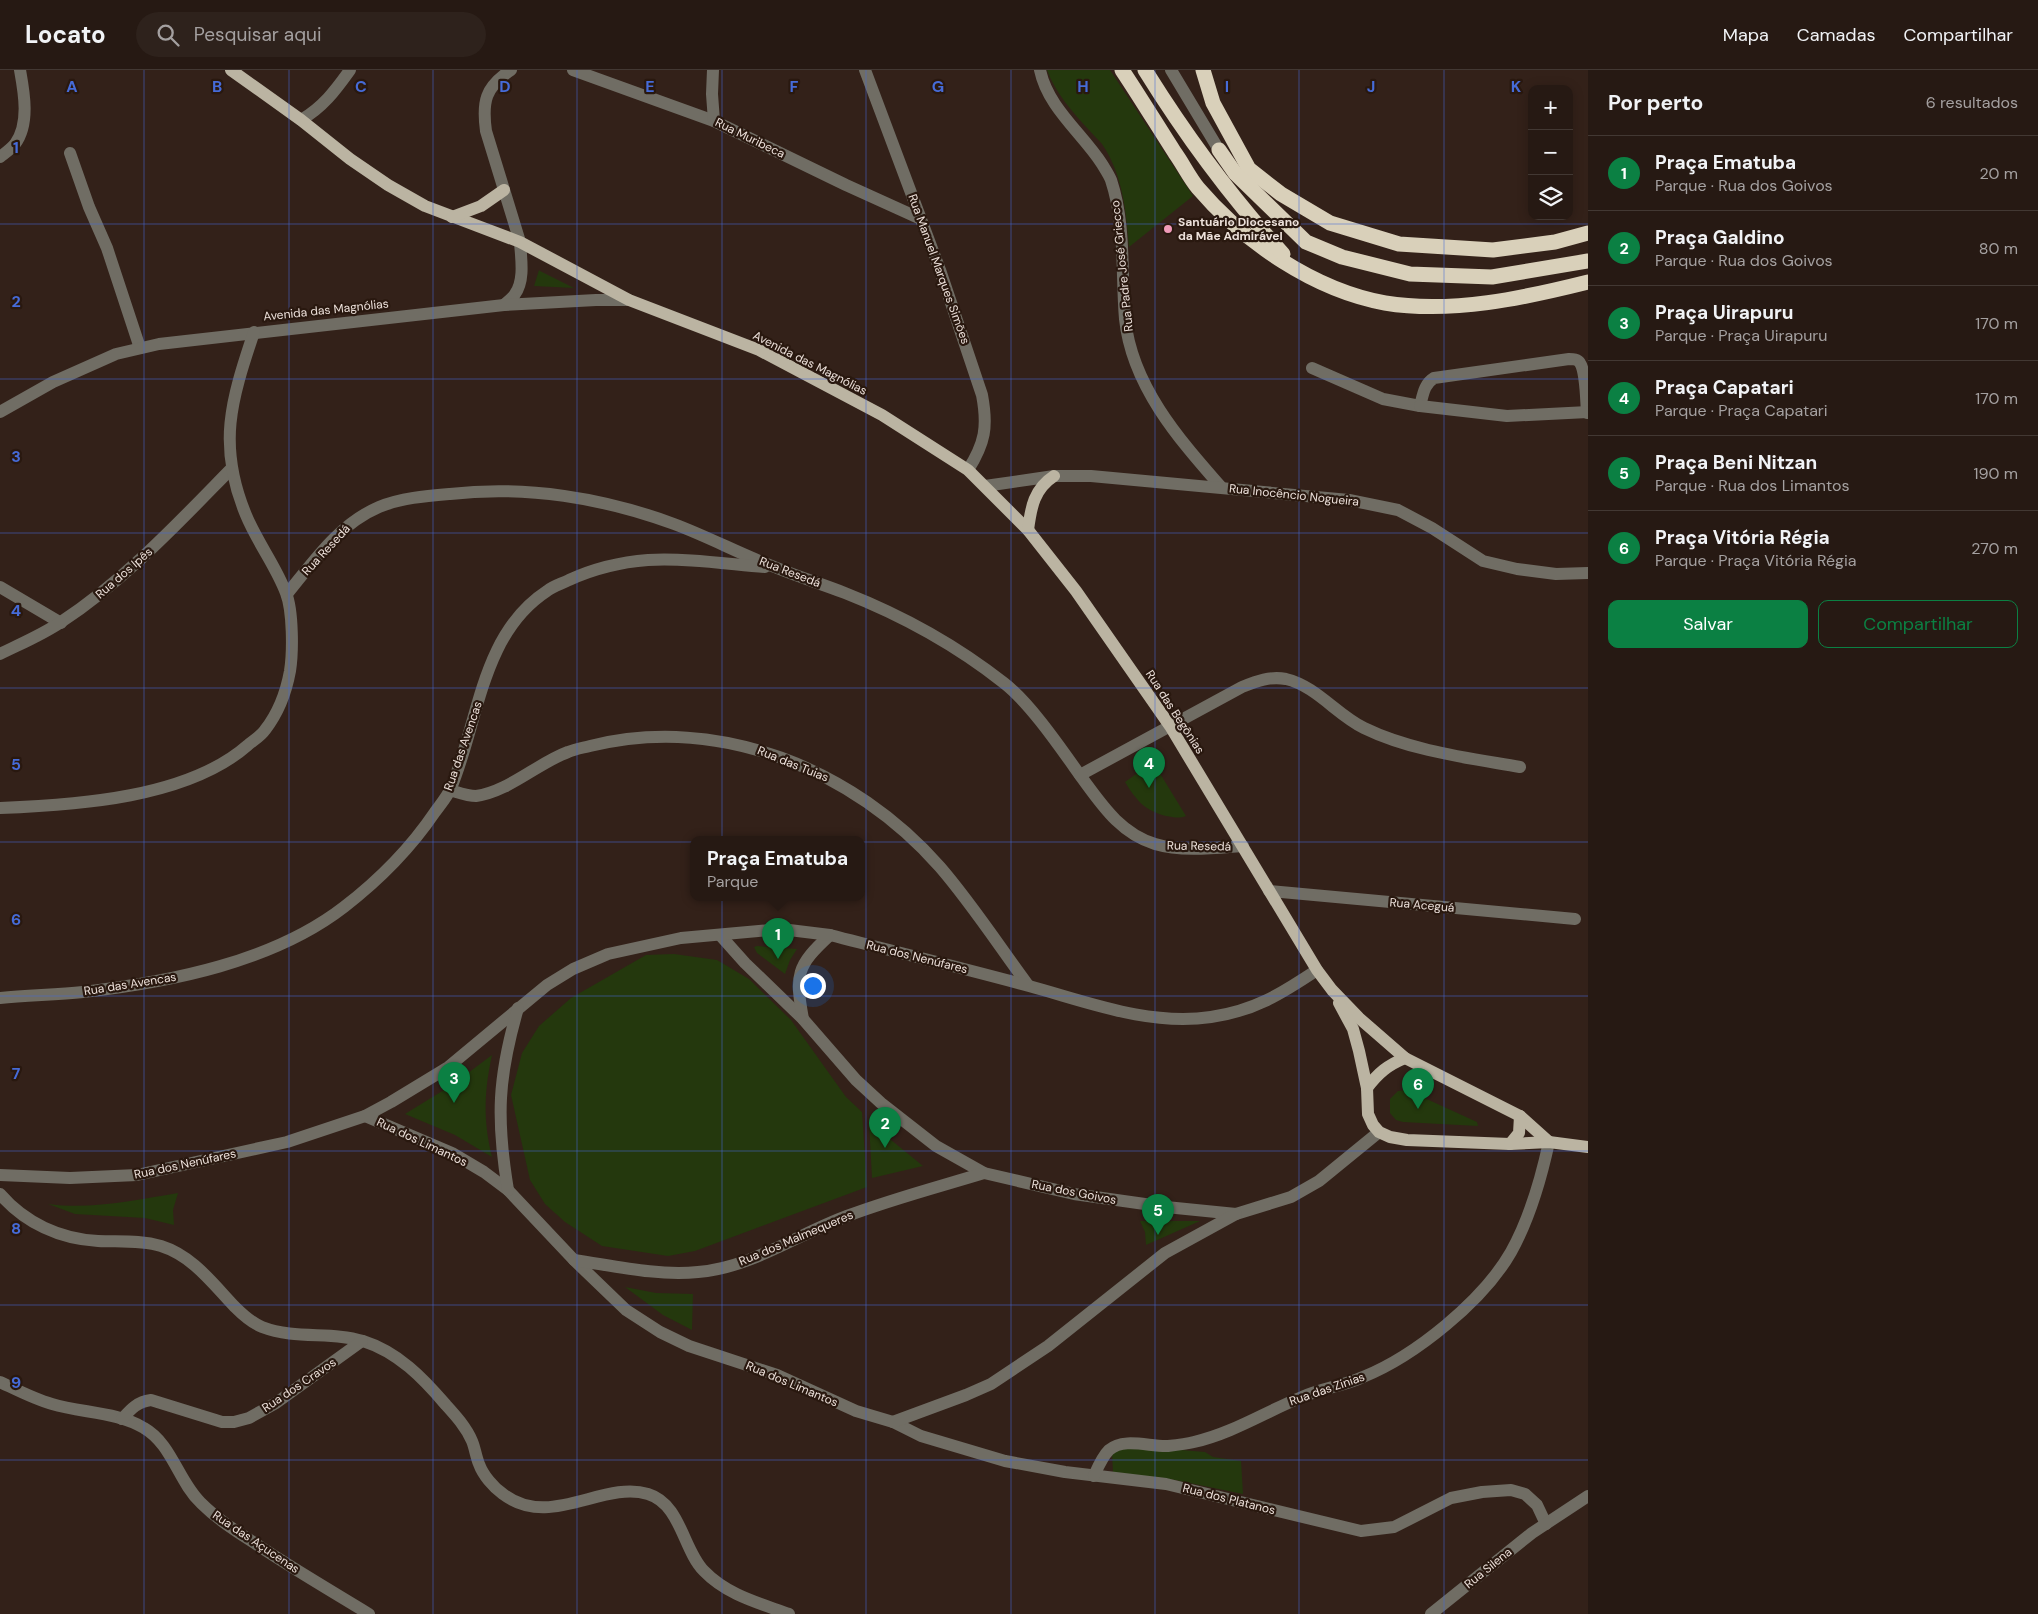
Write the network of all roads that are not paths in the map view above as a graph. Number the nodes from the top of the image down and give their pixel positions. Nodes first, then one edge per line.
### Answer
1 (20, 70) edge
2 (231, 70) edge
3 (350, 70) edge
4 (511, 70) edge
5 (573, 70) edge
6 (714, 70) edge
7 (865, 70) edge
8 (1040, 70) edge
9 (1122, 70) edge
10 (1145, 70) edge
11 (1172, 70) edge
12 (1204, 70) edge
13 (301, 120) junction
14 (714, 121) junction
15 (1219, 150) junction
16 (70, 153) dead end
17 (0, 157) edge
18 (1249, 169) junction
19 (504, 190) junction
20 (452, 217) junction
21 (921, 219) junction
22 (1588, 233) edge
23 (520, 242) junction
24 (1588, 262) edge
25 (1296, 268) junction
26 (1588, 282) edge
27 (629, 300) junction
28 (504, 305) junction
29 (254, 332) junction
30 (140, 348) junction
31 (1312, 368) dead end
32 (1420, 406) junction
33 (0, 412) edge
34 (1587, 412) edge
35 (231, 469) junction
36 (968, 470) junction
37 (1054, 476) junction
38 (985, 486) junction
39 (1221, 487) junction
40 (1028, 530) junction
41 (776, 568) junction
42 (1588, 573) edge
43 (0, 587) edge
44 (287, 594) junction
45 (61, 622) junction
46 (0, 654) edge
47 (1170, 726) junction
48 (1520, 767) dead end
49 (1080, 775) junction
50 (450, 790) junction
51 (0, 808) edge
52 (1243, 846) junction
53 (1269, 891) junction
54 (1575, 920) dead end
55 (720, 935) junction
56 (830, 936) junction
57 (1317, 970) junction
58 (1028, 985) junction
59 (1332, 990) junction
60 (0, 998) edge
61 (518, 1008) junction
62 (803, 1019) junction
63 (1405, 1058) junction
64 (1366, 1088) junction
65 (365, 1116) junction
66 (1520, 1116) junction
67 (1379, 1132) junction
68 (1549, 1142) junction
69 (1510, 1144) junction
70 (1588, 1147) edge
71 (984, 1173) junction
72 (0, 1175) edge
73 (508, 1190) junction
74 (0, 1194) edge
75 (1236, 1214) junction
76 (574, 1260) junction
77 (362, 1341) junction
78 (0, 1382) edge
79 (122, 1419) junction
80 (893, 1422) junction
81 (1094, 1476) junction
82 (1588, 1496) edge
83 (1546, 1524) junction
84 (369, 1614) edge
85 (790, 1614) edge
86 (1431, 1614) edge

1 - 17 street
2 - 13 main road, Avenida das Magnólias
3 - 13 street
4 - 19 street
5 - 14 street, Rua Muribeca
6 - 14 street
7 - 21 street, Rua Manuel Marques Simões
8 - 39 street, Rua Padre José Griecco
9 - 25 highway
10 - 25 highway
11 - 15 street
12 - 18 highway
13 - 20 main road, Avenida das Magnólias
14 - 21 street, Rua Muribeca
15 - 18 highway
15 - 24 highway
16 - 30 street
18 - 22 highway
19 - 20 main road
19 - 23 street
20 - 23 main road, Avenida das Magnólias
21 - 36 street, Rua Manuel Marques Simões
23 - 27 main road, Avenida das Magnólias
23 - 28 street
25 - 26 highway
27 - 28 street, Avenida das Magnólias
27 - 36 main road, Avenida das Magnólias
28 - 29 street, Avenida das Magnólias
29 - 30 street
29 - 35 street, Avenida das Magnólias
30 - 33 street
31 - 32 street
32 - 34 street
32 - 34 street
35 - 44 street, Avenida das Magnólias
35 - 45 street, Rua dos Ipês
36 - 38 main road, Rua das Begônias
37 - 38 street, Rua Inocêncio Nogueira
37 - 39 street, Rua Inocêncio Nogueira
37 - 40 main road
38 - 40 main road, Rua das Begônias
39 - 42 street, Rua Inocêncio Nogueira
40 - 47 main road, Rua das Begônias
41 - 44 street, Rua Resedá
41 - 49 street, Rua Resedá
41 - 50 street, Rua das Avencas
43 - 45 street
44 - 51 street, Avenida das Magnólias
45 - 46 street, Rua dos Ipês
47 - 48 street
47 - 49 street
47 - 52 main road, Rua das Begônias
49 - 52 street, Rua Resedá
50 - 58 street, Rua das Tuias
50 - 60 street, Rua das Avencas
52 - 53 main road, Rua das Begônias
53 - 54 street, Rua Aceguá
53 - 57 main road, Rua das Begônias
55 - 56 street, Rua dos Nenúfares
55 - 61 street, Rua dos Nenúfares
55 - 62 street, Rua dos Goivos
56 - 58 street, Rua dos Nenúfares
56 - 62 street
57 - 58 street, Rua dos Nenúfares
57 - 59 main road, Rua das Begônias
59 - 63 main road, Rua das Begônias
59 - 64 main road, Rua das Begônias
61 - 65 street, Rua dos Nenúfares
61 - 73 street
62 - 71 street, Rua dos Goivos
63 - 64 main road
63 - 66 main road, Rua das Begônias
64 - 67 main road, Rua das Begônias
65 - 72 street, Rua dos Nenúfares
65 - 73 street, Rua dos Limantos
66 - 68 main road, Rua das Begônias
66 - 69 main road
67 - 69 main road
67 - 75 street, Rua dos Goivos
68 - 69 main road
68 - 70 main road
68 - 81 street, Rua das Zinias
71 - 75 street, Rua dos Goivos
71 - 76 street, Rua dos Malmequeres
73 - 76 street, Rua dos Limantos
74 - 77 street
75 - 80 street
76 - 80 street, Rua dos Limantos
77 - 79 street, Rua dos Cravos
77 - 85 street
78 - 79 street, Rua das Açucenas
79 - 84 street, Rua das Açucenas
80 - 81 street, Rua dos Platanos
81 - 83 street, Rua dos Platanos
82 - 83 street, Rua Silena
83 - 86 street, Rua Silena

